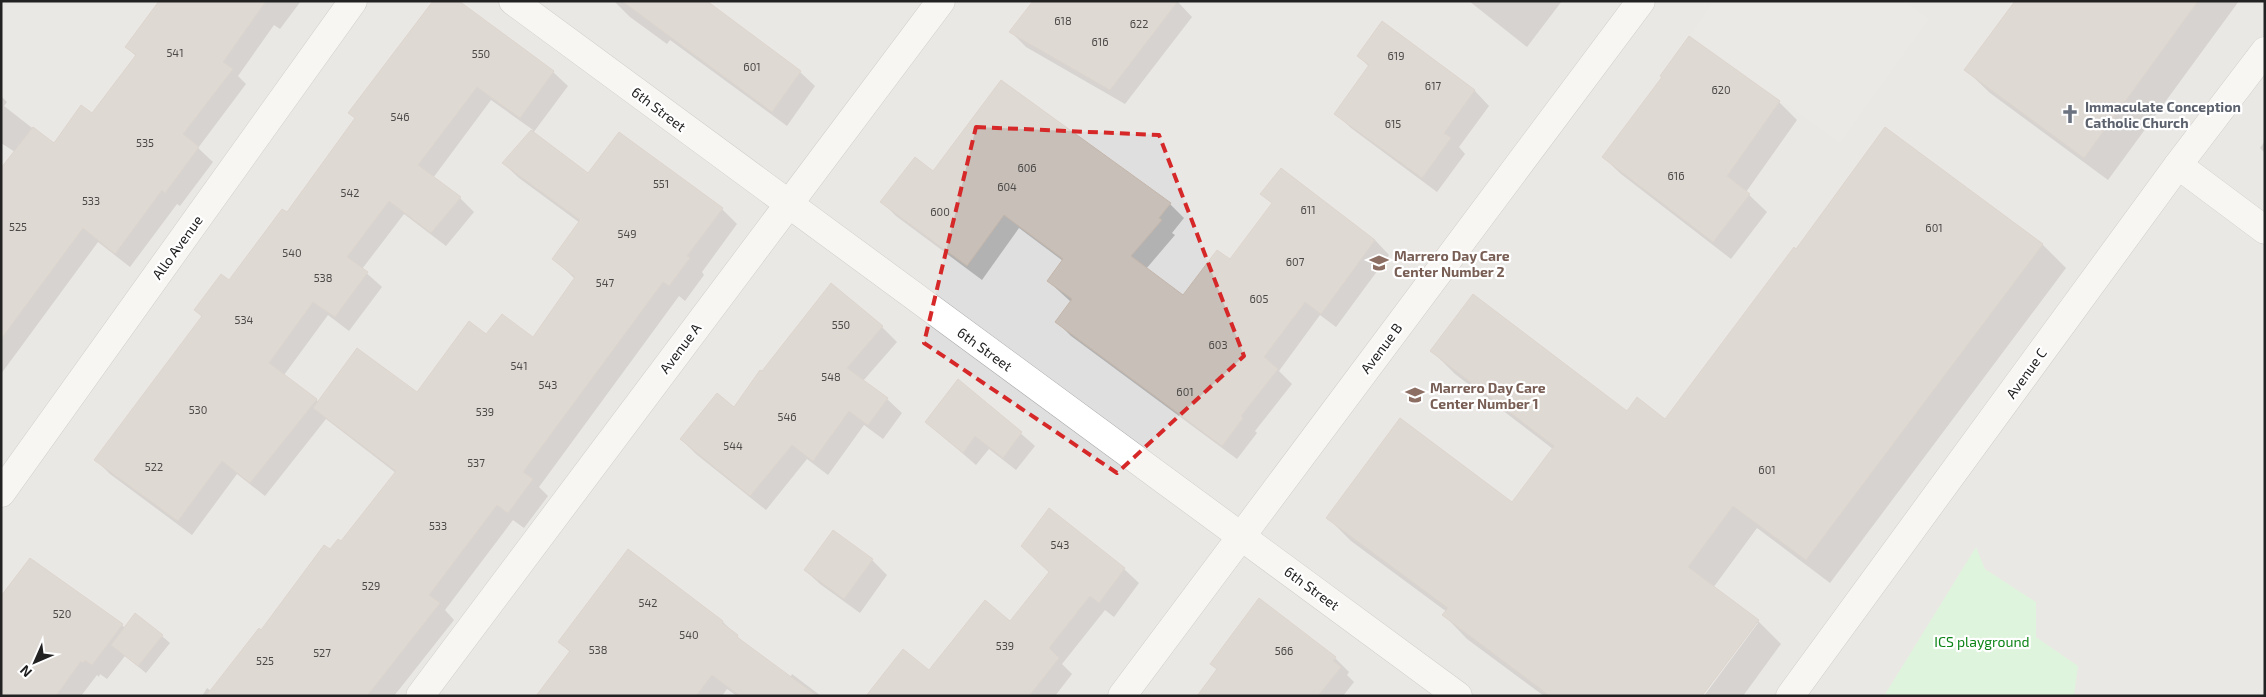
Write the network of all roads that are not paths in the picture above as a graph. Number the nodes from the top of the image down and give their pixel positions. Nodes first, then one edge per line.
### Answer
1 (353, 1) edge
2 (513, 1) edge
3 (941, 1) edge
4 (1641, 1) edge
5 (2265, 51) edge
6 (2178, 165) junction
7 (787, 204) junction
8 (2265, 230) edge
9 (1, 493) edge
10 (1241, 536) junction
11 (420, 696) edge
12 (1122, 696) edge
13 (1458, 696) edge
14 (1790, 696) edge

1 - 9 street, Allo Avenue
2 - 7 street, 6th Street
3 - 7 street, Avenue A
4 - 10 street, Avenue B
5 - 6 street, Avenue C
6 - 8 street
6 - 14 street, Avenue C
7 - 10 street, 6th Street
7 - 11 street, Avenue A
10 - 12 street, Avenue B
10 - 13 street, 6th Street

